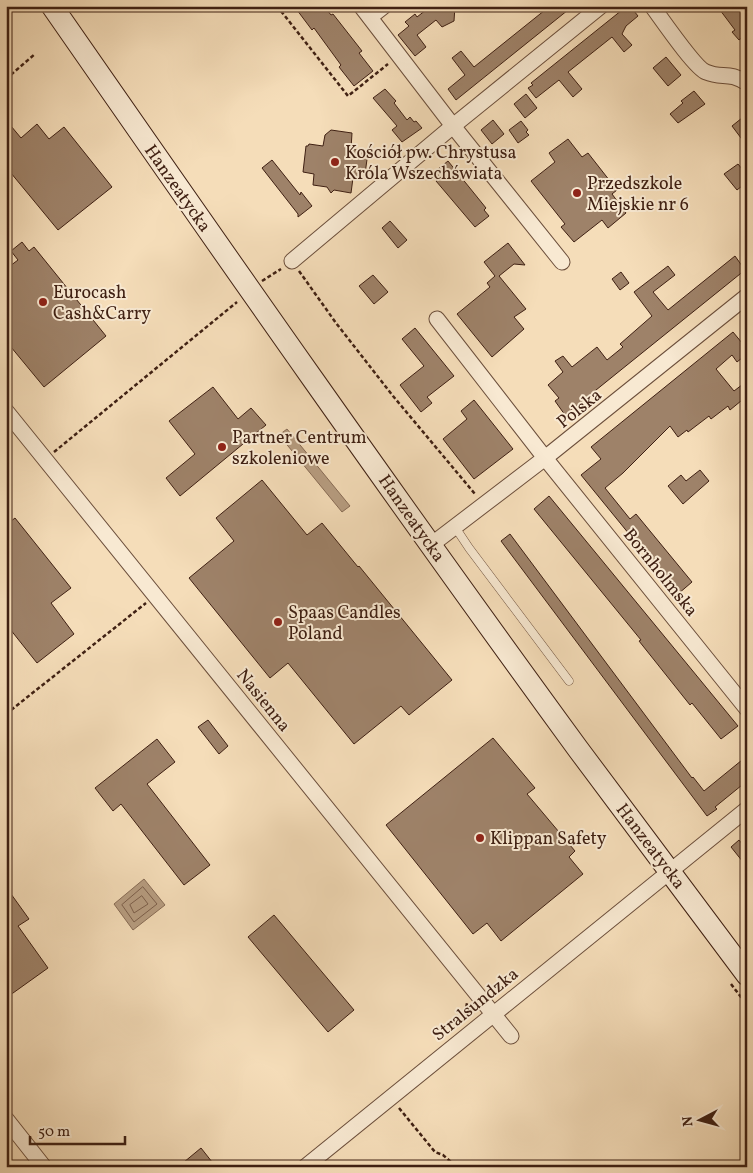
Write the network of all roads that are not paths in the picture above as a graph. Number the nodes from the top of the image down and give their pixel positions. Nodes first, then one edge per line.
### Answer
1 (52, 6) edge
2 (384, 6) edge
3 (601, 6) edge
4 (652, 6) edge
5 (366, 12) edge
6 (747, 83) edge
7 (453, 126) junction
8 (292, 262) road end
9 (562, 262) dead end
10 (747, 296) edge
11 (437, 319) dead end
12 (6, 411) edge
13 (545, 458) junction
14 (455, 527) junction
15 (431, 545) junction
16 (569, 682) dead end
17 (747, 709) edge
18 (747, 809) edge
19 (669, 870) junction
20 (747, 975) edge
21 (492, 1013) junction
22 (511, 1036) dead end
23 (6, 1119) edge
24 (44, 1167) edge
25 (305, 1167) edge

1 - 15 street, Hanzeatycka
2 - 5 street
3 - 7 street
4 - 6 street
5 - 7 street
7 - 8 street
7 - 9 street
10 - 13 street, Polska
11 - 13 street, Bornholmska
12 - 21 street, Nasienna
13 - 14 street, Polska
13 - 17 street, Bornholmska
14 - 15 street, Polska
14 - 16 lane
15 - 19 street, Hanzeatycka
18 - 19 street, Stralsundzka
19 - 20 street, Hanzeatycka
19 - 21 street, Stralsundzka
21 - 22 street, Nasienna
21 - 25 street, Stralsundzka
23 - 24 street

